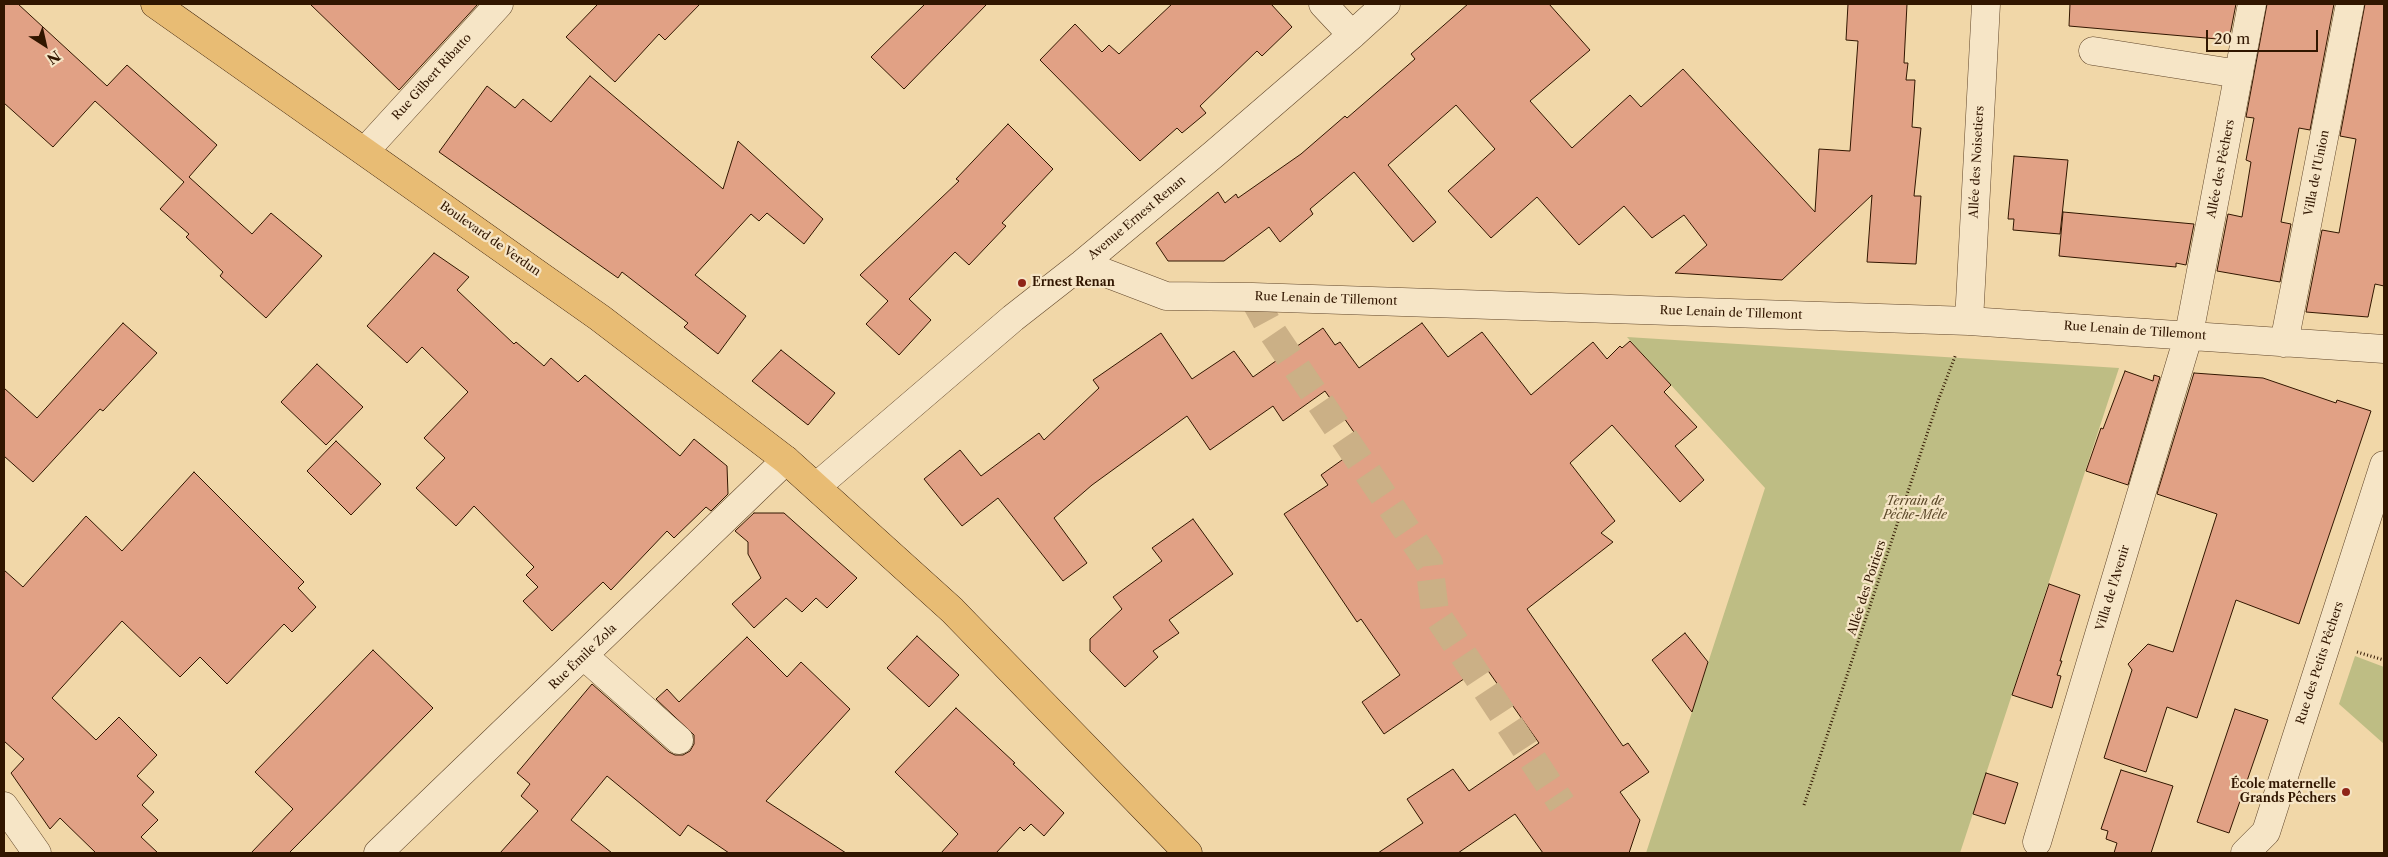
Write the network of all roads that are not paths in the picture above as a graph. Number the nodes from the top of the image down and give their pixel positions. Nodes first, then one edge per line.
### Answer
1 (155, 4) edge
2 (499, 4) edge
3 (1323, 4) edge
4 (1386, 4) edge
5 (1986, 4) edge
6 (2252, 4) edge
7 (2350, 4) edge
8 (1352, 35) junction
9 (2093, 51) dead end
10 (2239, 74) junction
11 (365, 151) junction
12 (1082, 264) junction
13 (1969, 321) junction
14 (2189, 334) junction
15 (2284, 343) junction
16 (2384, 349) edge
17 (786, 460) junction
18 (2384, 465) edge
19 (817, 486) junction
20 (2378, 504) edge
21 (584, 656) junction
22 (679, 740) dead end
23 (4, 806) edge
24 (2037, 842) dead end
25 (37, 853) edge
26 (378, 853) edge
27 (1188, 853) edge
28 (2245, 853) edge

1 - 11 main road, Boulevard de Verdun
2 - 11 street, Rue Gilbert Ribatto
3 - 8 street
4 - 8 street, Avenue Ernest Renan
5 - 13 street, Allée des Noisetiers
6 - 10 street, Allée des Pêchers
7 - 15 street, Villa de l'Union
8 - 12 street, Avenue Ernest Renan
9 - 10 street
10 - 14 street, Allée des Pêchers
11 - 17 main road, Boulevard de Verdun
12 - 13 street, Rue Lenain de Tillemont
12 - 19 street, Avenue Ernest Renan
13 - 14 street, Rue Lenain de Tillemont
14 - 15 street, Rue Lenain de Tillemont
14 - 24 street, Villa de l'Avenir
15 - 16 street, Rue Lenain de Tillemont
17 - 19 main road, Boulevard de Verdun
17 - 21 street, Rue Émile Zola
18 - 20 street, Rue des Petits Pêchers
19 - 27 main road, Boulevard de Verdun
20 - 28 street, Rue des Petits Pêchers
21 - 22 street
21 - 26 street, Rue Émile Zola
23 - 25 street

